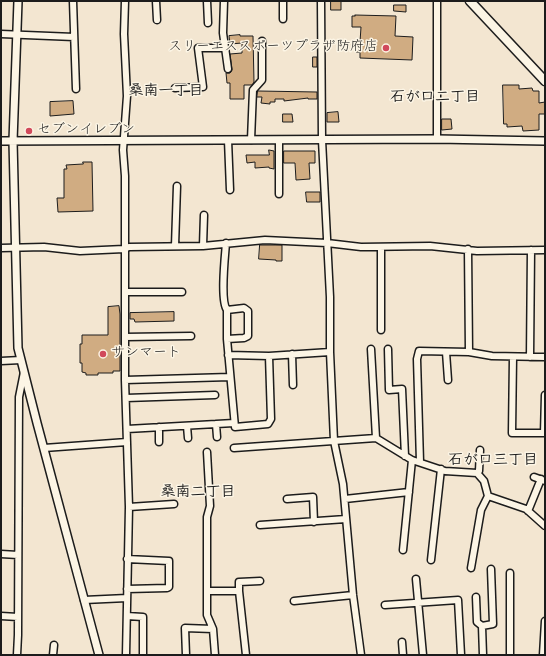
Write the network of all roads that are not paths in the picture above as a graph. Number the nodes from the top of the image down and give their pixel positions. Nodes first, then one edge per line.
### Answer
1 (18, 1) edge
2 (73, 1) edge
3 (125, 1) edge
4 (156, 1) edge
5 (207, 1) edge
6 (224, 1) edge
7 (283, 1) edge
8 (321, 1) edge
9 (437, 1) edge
10 (470, 1) edge
11 (283, 19) dead end
12 (157, 20) dead end
13 (208, 23) dead end
14 (17, 33) junction
15 (1, 34) edge
16 (74, 37) junction
17 (262, 41) dead end
18 (225, 48) junction
19 (228, 69) dead end
20 (545, 81) edge
21 (175, 88) dead end
22 (76, 89) dead end
23 (438, 139) junction
24 (228, 140) junction
25 (251, 140) junction
26 (279, 140) junction
27 (322, 140) junction
28 (1, 141) edge
29 (13, 141) junction
30 (124, 141) junction
31 (545, 141) edge
32 (177, 186) dead end
33 (230, 190) dead end
34 (279, 194) dead end
35 (204, 215) dead end
36 (226, 243) junction
37 (328, 243) junction
38 (175, 246) junction
39 (203, 246) junction
40 (1, 248) edge
41 (15, 248) junction
42 (124, 248) junction
43 (381, 248) junction
44 (468, 249) junction
45 (531, 250) junction
46 (545, 250) edge
47 (125, 292) junction
48 (182, 292) dead end
49 (226, 310) junction
50 (381, 330) dead end
51 (191, 336) dead end
52 (125, 337) junction
53 (226, 339) junction
54 (371, 349) dead end
55 (388, 350) dead end
56 (330, 352) junction
57 (446, 352) junction
58 (469, 352) junction
59 (292, 354) junction
60 (228, 355) junction
61 (269, 356) junction
62 (513, 357) junction
63 (530, 357) junction
64 (545, 357) edge
65 (21, 360) junction
66 (1, 361) edge
67 (24, 372) junction
68 (230, 377) junction
69 (125, 380) junction
70 (448, 380) dead end
71 (293, 385) dead end
72 (215, 395) dead end
73 (545, 395) edge
74 (126, 398) junction
75 (234, 423) junction
76 (216, 424) junction
77 (187, 426) junction
78 (159, 427) junction
79 (127, 429) junction
80 (217, 437) dead end
81 (188, 438) dead end
82 (376, 438) junction
83 (334, 441) junction
84 (127, 442) junction
85 (159, 442) dead end
86 (44, 448) junction
87 (234, 448) dead end
88 (480, 450) dead end
89 (207, 452) dead end
90 (405, 456) junction
91 (412, 460) junction
92 (420, 462) junction
93 (441, 470) junction
94 (477, 473) junction
95 (540, 479) edge
96 (409, 492) junction
97 (488, 496) junction
98 (287, 499) dead end
99 (344, 499) junction
100 (174, 504) dead end
101 (130, 507) junction
102 (528, 511) junction
103 (346, 520) junction
104 (314, 522) junction
105 (260, 525) dead end
106 (545, 526) edge
107 (403, 550) dead end
108 (1, 554) edge
109 (18, 555) junction
110 (127, 559) junction
111 (431, 560) dead end
112 (471, 568) dead end
113 (490, 569) dead end
114 (510, 573) dead end
115 (416, 579) dead end
116 (260, 581) dead end
117 (128, 589) junction
118 (207, 591) junction
119 (239, 591) junction
120 (353, 595) junction
121 (476, 597) dead end
122 (128, 598) junction
123 (84, 600) junction
124 (294, 601) dead end
125 (419, 604) junction
126 (385, 605) dead end
127 (1, 616) edge
128 (128, 616) junction
129 (18, 617) junction
130 (545, 621) edge
131 (482, 626) junction
132 (213, 629) junction
133 (402, 642) dead end
134 (54, 645) dead end
135 (17, 655) edge
136 (53, 655) edge
137 (99, 655) edge
138 (126, 655) edge
139 (143, 655) edge
140 (186, 655) edge
141 (216, 655) edge
142 (246, 655) edge
143 (361, 655) edge
144 (403, 655) edge
145 (423, 655) edge
146 (461, 655) edge
147 (483, 655) edge
148 (510, 655) edge
149 (543, 655) edge

1 - 14 street
2 - 16 street
3 - 30 street
4 - 12 street
5 - 13 street
6 - 18 street
7 - 11 street
8 - 27 street
9 - 23 street
10 - 20 main road
14 - 15 street
14 - 16 street
14 - 29 street
16 - 22 street
17 - 25 street
18 - 19 street
18 - 21 street
23 - 27 street
23 - 31 street
24 - 25 street
24 - 30 street
24 - 33 street
25 - 26 street
26 - 27 street
26 - 34 street
27 - 37 street
28 - 29 street
29 - 30 street
29 - 41 street
30 - 42 street
32 - 38 street
35 - 39 street
36 - 37 street
36 - 39 street
36 - 49 street
37 - 43 street
37 - 56 street
38 - 39 street
38 - 42 street
40 - 41 street
41 - 42 street
41 - 65 street
42 - 47 street
43 - 44 street
43 - 50 street
44 - 45 street
44 - 58 street
45 - 46 street
45 - 63 street
47 - 48 street
47 - 52 street
49 - 53 street
49 - 53 street
51 - 52 street
52 - 69 street
53 - 60 street
54 - 82 street
55 - 90 street
56 - 59 street
56 - 83 street
57 - 58 street
57 - 70 street
57 - 92 street
58 - 62 street
59 - 61 street
59 - 71 street
60 - 61 street
60 - 68 street
61 - 75 street
62 - 63 street
62 - 73 street
63 - 64 street
65 - 66 street
65 - 67 street
67 - 86 street
67 - 109 street
68 - 69 street
68 - 75 street
69 - 74 street
72 - 74 street
74 - 79 street
75 - 76 street
76 - 77 street
76 - 80 street
77 - 78 street
77 - 81 street
78 - 79 street
78 - 85 street
79 - 84 street
82 - 83 street
82 - 90 street
83 - 87 street
83 - 99 street
84 - 86 street
84 - 101 street
86 - 123 street
88 - 94 street
89 - 118 street
90 - 91 street
91 - 92 street
91 - 96 street
92 - 93 street
93 - 94 street
93 - 111 street
94 - 97 street
95 - 102 street
96 - 99 street
96 - 107 street
97 - 102 street
97 - 112 street
98 - 104 street
99 - 103 street
100 - 101 street
101 - 110 street
102 - 106 street
103 - 104 street
103 - 120 street
104 - 105 street
108 - 109 street
109 - 129 street
110 - 117 street
110 - 117 street
113 - 131 street
114 - 148 street
115 - 125 street
116 - 119 street
117 - 122 street
118 - 119 street
118 - 132 street
119 - 142 street
120 - 124 street
120 - 143 street
121 - 131 street
122 - 123 street
122 - 128 street
123 - 137 street
125 - 126 street
125 - 145 street
125 - 146 street
127 - 129 street
128 - 138 street
128 - 139 street
129 - 135 street
130 - 149 street
131 - 147 street
132 - 140 street
132 - 141 street
133 - 144 street
134 - 136 street

